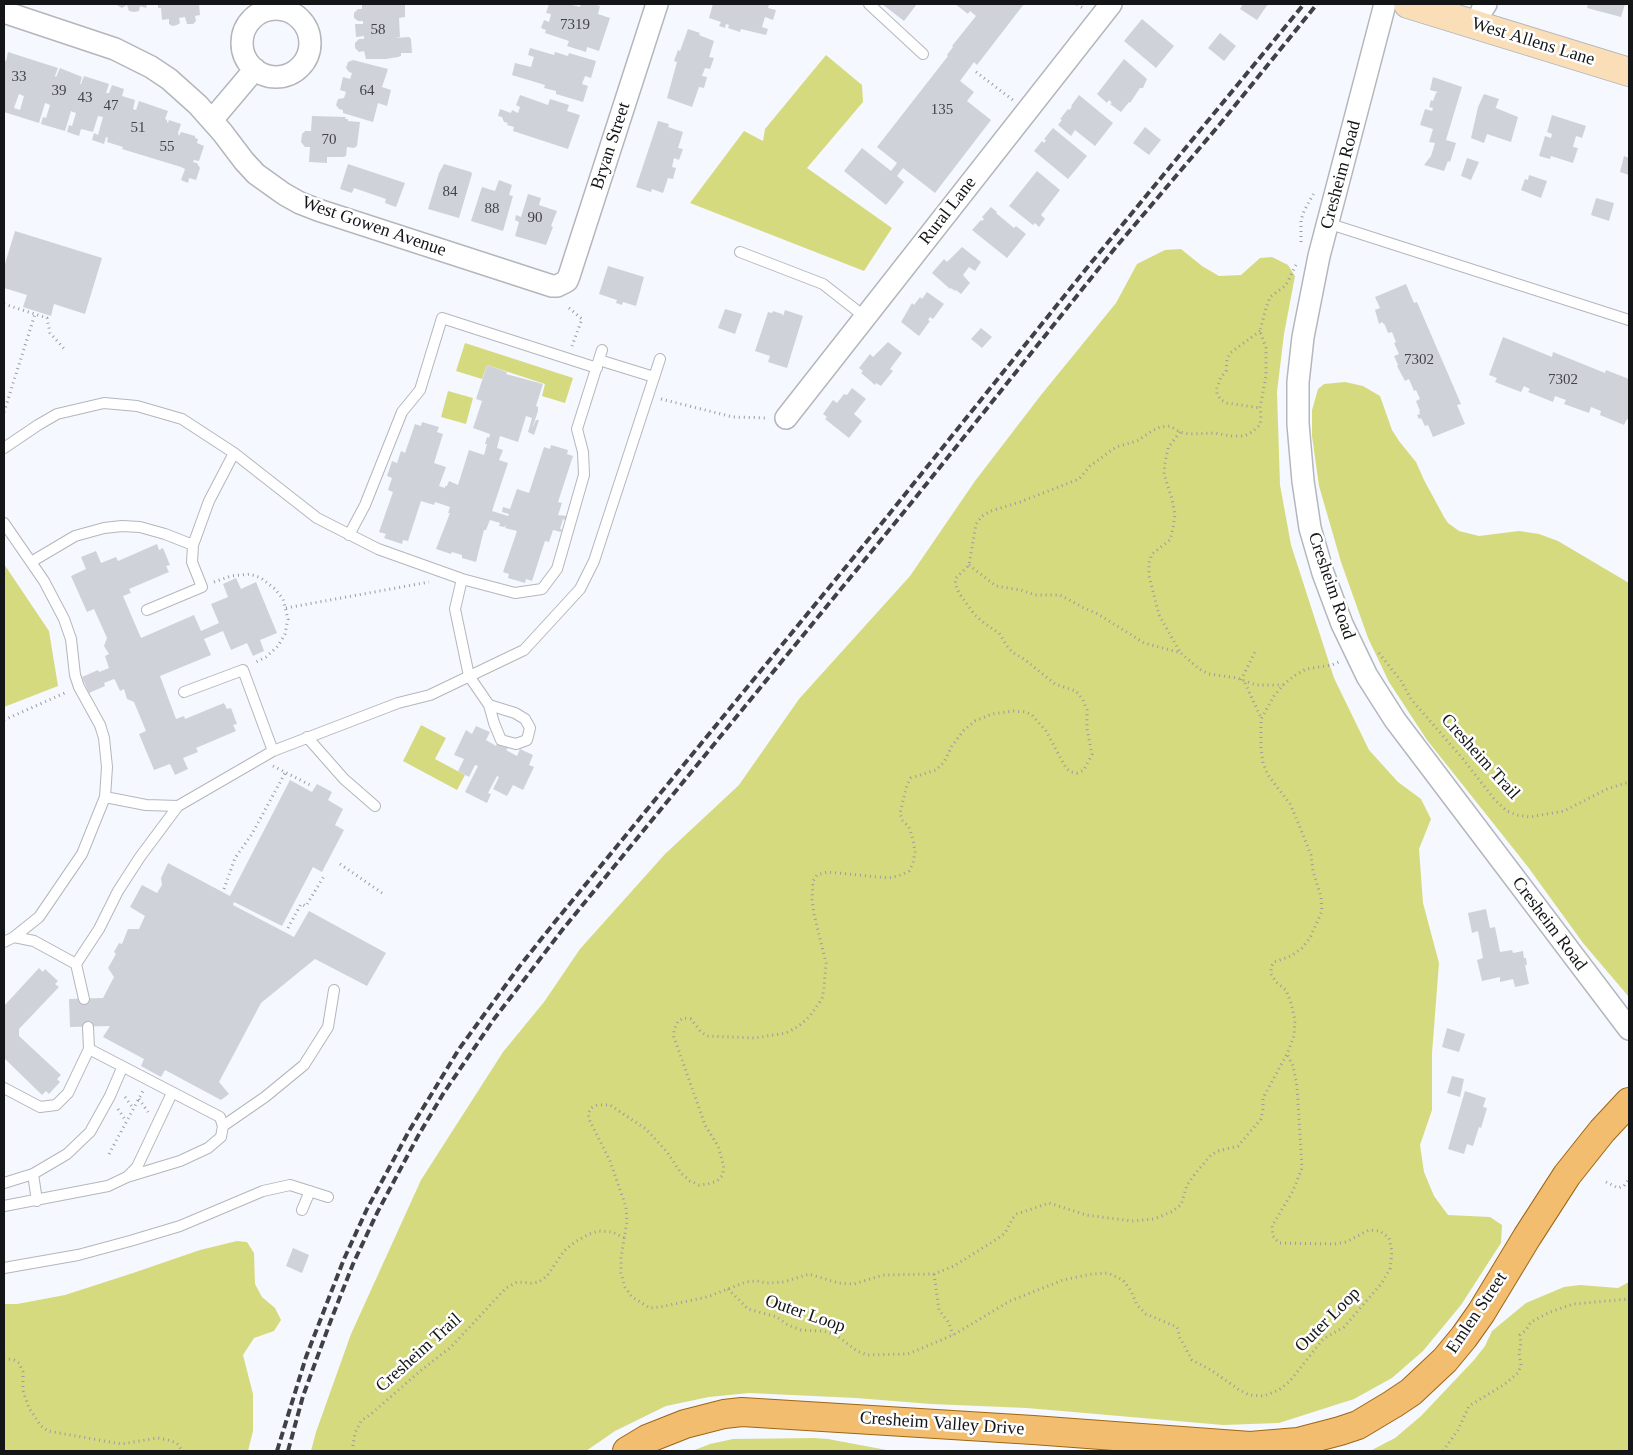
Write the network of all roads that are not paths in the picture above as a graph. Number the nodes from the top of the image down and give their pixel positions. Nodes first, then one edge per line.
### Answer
1 (657, 4) edge
2 (869, 4) edge
3 (1111, 4) edge
4 (1386, 4) edge
5 (1408, 4) edge
6 (4, 12) edge
7 (1481, 14) edge
8 (923, 54) dead end
9 (255, 69) dead end
10 (1629, 72) edge
11 (212, 120) junction
12 (1327, 222) junction
13 (740, 252) dead end
14 (562, 285) joint
15 (865, 317) junction
16 (1629, 320) edge
17 (660, 359) dead end
18 (599, 360) junction
19 (654, 377) junction
20 (786, 418) road end
21 (4, 448) edge
22 (234, 453) junction
23 (4, 523) edge
24 (349, 535) junction
25 (193, 545) junction
26 (31, 562) junction
27 (462, 579) junction
28 (147, 610) dead end
29 (469, 676) junction
30 (184, 692) dead end
31 (489, 705) dead end
32 (307, 737) junction
33 (274, 751) junction
34 (105, 797) junction
35 (178, 806) junction
36 (375, 806) dead end
37 (14, 937) junction
38 (4, 942) edge
39 (76, 964) junction
40 (334, 990) dead end
41 (84, 998) dead end
42 (88, 1027) dead end
43 (1629, 1029) edge
44 (88, 1049) junction
45 (122, 1068) junction
46 (4, 1088) edge
47 (172, 1093) junction
48 (1629, 1102) edge
49 (223, 1126) junction
50 (33, 1174) junction
51 (127, 1177) junction
52 (4, 1183) edge
53 (310, 1191) junction
54 (328, 1197) dead end
55 (36, 1201) junction
56 (4, 1206) edge
57 (302, 1210) dead end
58 (4, 1268) edge
59 (1266, 1445) joint
60 (627, 1451) edge

1 - 14 street, Bryan Street
2 - 8 lane
3 - 15 street, Rural Lane
4 - 12 street, Cresheim Road
5 - 7 main road, West Allens Lane
6 - 11 street, West Gowen Avenue
7 - 10 main road, West Allens Lane
9 - 11 street
11 - 14 street, West Gowen Avenue
12 - 16 lane
12 - 43 street, Cresheim Road
13 - 15 lane
15 - 20 street, Rural Lane
17 - 19 lane
18 - 19 lane
18 - 24 lane
18 - 27 lane
19 - 29 lane
21 - 22 lane
22 - 24 lane
22 - 25 lane
23 - 26 lane
24 - 27 lane
25 - 26 lane
25 - 28 lane
26 - 34 lane
27 - 29 lane
29 - 31 lane
29 - 32 lane
30 - 33 lane
32 - 33 lane
32 - 36 lane
33 - 35 lane
34 - 35 lane
34 - 37 lane
35 - 39 lane
37 - 38 lane
37 - 39 lane
39 - 41 lane
40 - 49 lane
42 - 44 lane
44 - 45 lane
44 - 46 lane
45 - 47 lane
45 - 50 lane
47 - 49 lane
47 - 51 lane
48 - 59 main road, Emlen Street
49 - 51 lane
50 - 52 lane
50 - 55 lane
51 - 55 lane
53 - 54 lane
53 - 57 lane
53 - 58 lane
55 - 56 lane
59 - 60 main road, Cresheim Valley Drive

